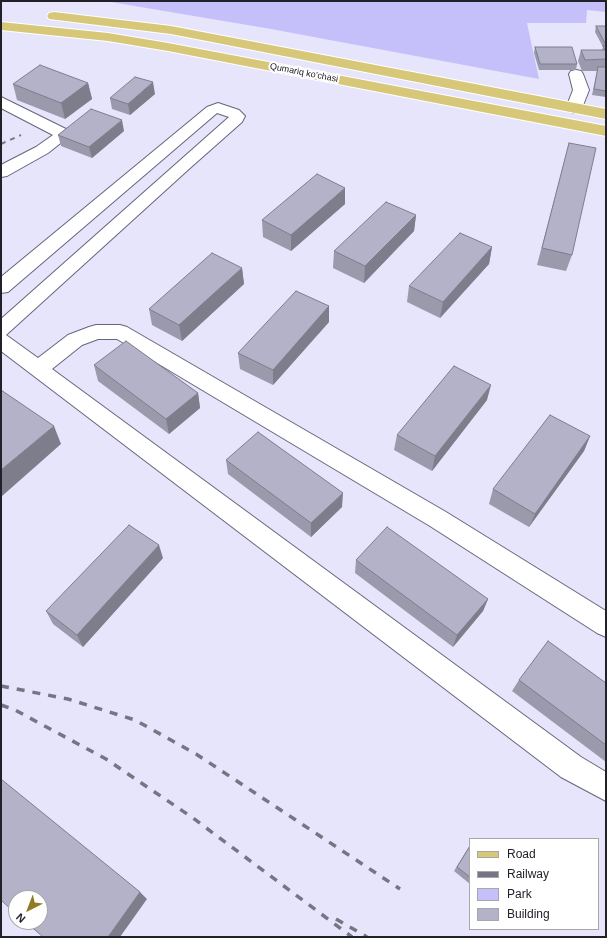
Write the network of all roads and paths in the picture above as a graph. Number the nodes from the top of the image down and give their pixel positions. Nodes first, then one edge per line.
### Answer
1 (38, 14) dead end
2 (1, 26) edge
3 (576, 74) dead end
4 (1, 102) edge
5 (549, 103) junction
6 (574, 108) junction
7 (606, 114) edge
8 (545, 119) junction
9 (606, 131) edge
10 (1, 172) edge
11 (1, 287) edge
12 (1, 330) edge
13 (1, 341) edge
14 (38, 369) junction
15 (606, 625) edge
16 (606, 787) edge

1 - 5 main road, Qumariq ko'chasi
2 - 8 main road, Qumariq ko'chasi
3 - 6 lane
4 - 10 lane
5 - 6 main road, Qumariq ko'chasi
5 - 8 main road
6 - 7 main road, Qumariq ko'chasi
8 - 9 main road, Qumariq ko'chasi
11 - 12 lane
13 - 14 lane
14 - 15 lane
14 - 16 lane

